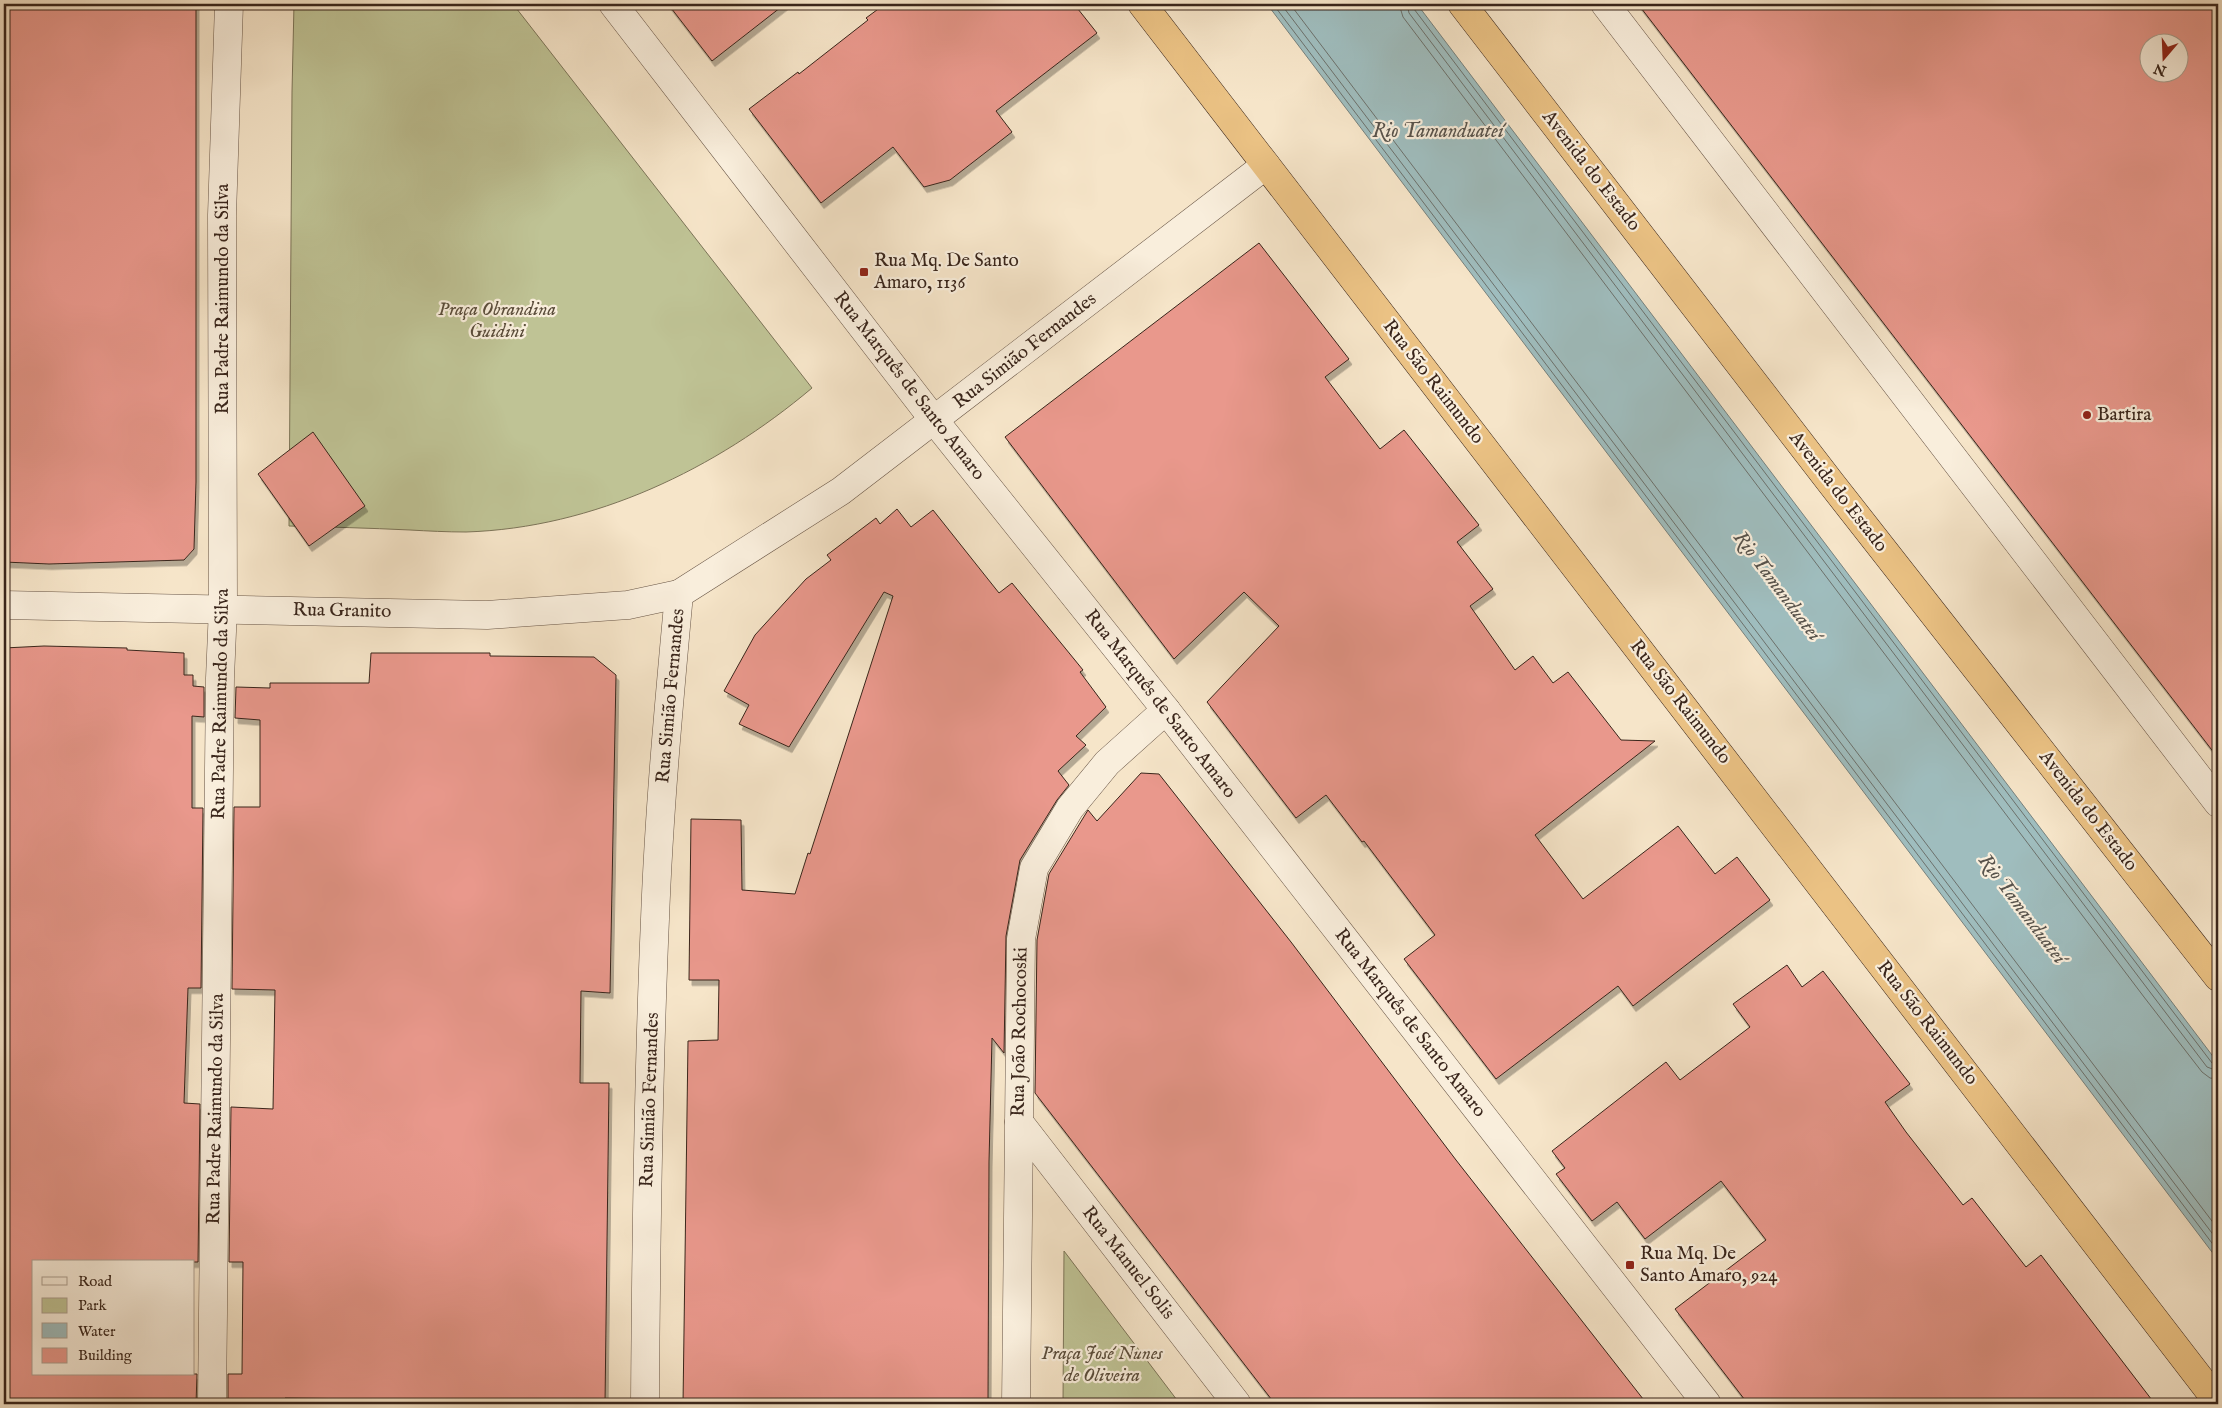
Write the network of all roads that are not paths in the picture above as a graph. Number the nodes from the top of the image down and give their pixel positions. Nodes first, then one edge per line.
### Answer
1 (230, 4) edge
2 (613, 4) edge
3 (1142, 4) edge
4 (1462, 4) edge
5 (1605, 4) edge
6 (1266, 165) junction
7 (934, 420) junction
8 (679, 594) junction
9 (4, 605) edge
10 (223, 608) junction
11 (1166, 710) junction
12 (2218, 803) edge
13 (2218, 977) edge
14 (1019, 1122) junction
15 (2218, 1402) edge
16 (212, 1404) edge
17 (645, 1404) edge
18 (1016, 1404) edge
19 (1237, 1404) edge
20 (1706, 1404) edge

1 - 10 street, Rua Padre Raimundo da Silva
2 - 7 street, Rua Marquês de Santo Amaro
3 - 6 highway, Rua São Raimundo
4 - 13 highway, Avenida do Estado
5 - 12 street
6 - 7 street, Rua Simião Fernandes
6 - 15 highway, Rua São Raimundo
7 - 8 street, Rua Simião Fernandes
7 - 11 street, Rua Marquês de Santo Amaro
8 - 10 street, Rua Granito
8 - 17 street, Rua Simião Fernandes
9 - 10 street, Rua Granito
10 - 16 street, Rua Padre Raimundo da Silva
11 - 14 street, Rua João Rochocoski
11 - 20 street, Rua Marquês de Santo Amaro
14 - 18 street, Rua João Rochocoski
14 - 19 street, Rua Manuel Solis

